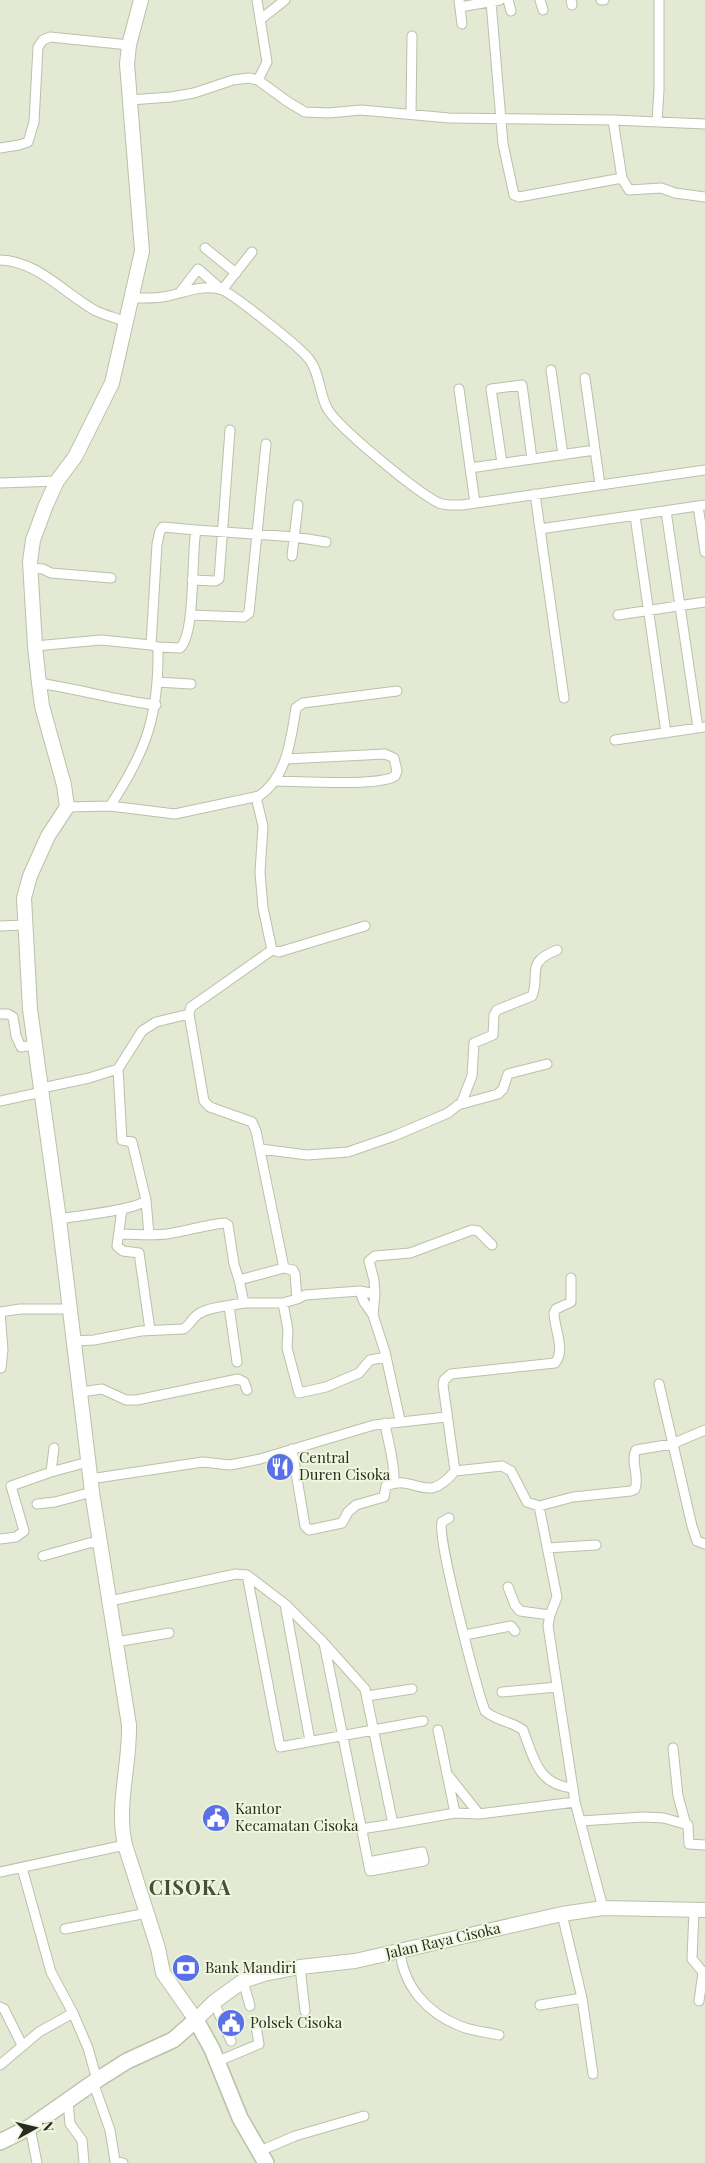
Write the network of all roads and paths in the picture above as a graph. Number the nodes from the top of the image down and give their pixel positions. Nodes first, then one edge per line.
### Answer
1 (141, 0) edge
2 (257, 0) edge
3 (286, 0) edge
4 (508, 0) edge
5 (540, 0) edge
6 (659, 0) edge
7 (495, 1) edge
8 (460, 4) edge
9 (543, 10) dead end
10 (511, 11) dead end
11 (261, 19) junction
12 (462, 24) dead end
13 (412, 36) dead end
14 (129, 45) junction
15 (258, 80) junction
16 (130, 100) junction
17 (411, 114) junction
18 (501, 119) junction
19 (613, 120) junction
20 (657, 122) junction
21 (705, 124) edge
22 (0, 148) edge
23 (622, 178) junction
24 (705, 197) edge
25 (205, 248) dead end
26 (252, 252) dead end
27 (0, 260) edge
28 (236, 273) junction
29 (222, 290) junction
30 (181, 291) junction
31 (130, 298) junction
32 (126, 322) junction
33 (551, 370) dead end
34 (585, 378) dead end
35 (459, 389) dead end
36 (230, 430) dead end
37 (266, 444) dead end
38 (595, 450) junction
39 (563, 455) junction
40 (532, 459) junction
41 (502, 463) junction
42 (470, 468) junction
43 (705, 470) edge
44 (58, 481) junction
45 (0, 483) edge
46 (600, 485) junction
47 (535, 494) junction
48 (475, 503) junction
49 (298, 505) dead end
50 (702, 506) edge
51 (666, 511) junction
52 (635, 516) junction
53 (196, 530) junction
54 (540, 530) junction
55 (222, 532) junction
56 (258, 535) junction
57 (294, 537) junction
58 (326, 542) dead end
59 (705, 552) edge
60 (292, 556) dead end
61 (31, 568) junction
62 (111, 578) dead end
63 (192, 580) junction
64 (705, 602) edge
65 (680, 606) junction
66 (648, 610) junction
67 (190, 615) junction
68 (618, 615) dead end
69 (35, 646) junction
70 (155, 646) junction
71 (157, 682) junction
72 (39, 683) junction
73 (191, 684) dead end
74 (398, 691) dead end
75 (564, 698) dead end
76 (156, 705) junction
77 (701, 728) edge
78 (666, 733) junction
79 (615, 740) dead end
80 (286, 758) junction
81 (274, 781) junction
82 (256, 797) junction
83 (110, 806) junction
84 (67, 807) junction
85 (25, 925) junction
86 (0, 926) edge
87 (364, 926) dead end
88 (272, 950) junction
89 (557, 950) dead end
90 (0, 1014) edge
91 (189, 1014) junction
92 (35, 1045) junction
93 (547, 1064) dead end
94 (118, 1069) junction
95 (42, 1090) junction
96 (0, 1101) edge
97 (461, 1104) junction
98 (260, 1149) junction
99 (146, 1200) junction
100 (122, 1209) junction
101 (59, 1219) junction
102 (119, 1234) junction
103 (149, 1235) junction
104 (492, 1245) dead end
105 (284, 1268) junction
106 (571, 1278) dead end
107 (239, 1280) junction
108 (360, 1291) junction
109 (375, 1294) junction
110 (297, 1299) junction
111 (244, 1303) junction
112 (283, 1303) junction
113 (229, 1306) junction
114 (69, 1309) junction
115 (0, 1312) edge
116 (373, 1315) junction
117 (150, 1330) junction
118 (74, 1341) junction
119 (386, 1357) junction
120 (237, 1362) dead end
121 (1, 1368) edge
122 (659, 1384) dead end
123 (247, 1390) dead end
124 (81, 1392) junction
125 (446, 1417) junction
126 (400, 1420) junction
127 (385, 1423) junction
128 (705, 1430) edge
129 (672, 1444) junction
130 (54, 1448) dead end
131 (292, 1449) junction
132 (88, 1462) junction
133 (455, 1471) junction
134 (51, 1472) junction
135 (394, 1482) junction
136 (91, 1485) junction
137 (37, 1504) dead end
138 (538, 1506) junction
139 (450, 1518) dead end
140 (0, 1539) edge
141 (100, 1542) junction
142 (705, 1544) edge
143 (596, 1545) dead end
144 (547, 1548) junction
145 (43, 1556) dead end
146 (248, 1575) junction
147 (508, 1587) dead end
148 (110, 1601) junction
149 (285, 1604) junction
150 (550, 1615) junction
151 (515, 1631) dead end
152 (169, 1633) dead end
153 (465, 1635) junction
154 (116, 1642) junction
155 (323, 1642) junction
156 (557, 1687) junction
157 (412, 1689) dead end
158 (502, 1692) dead end
159 (367, 1696) junction
160 (423, 1720) dead end
161 (373, 1730) junction
162 (438, 1730) dead end
163 (342, 1735) junction
164 (310, 1741) junction
165 (673, 1748) dead end
166 (447, 1774) junction
167 (572, 1788) junction
168 (575, 1802) junction
169 (455, 1813) junction
170 (479, 1814) junction
171 (580, 1821) junction
172 (393, 1824) junction
173 (686, 1825) junction
174 (361, 1829) junction
175 (705, 1844) edge
176 (125, 1845) junction
177 (368, 1862) junction
178 (22, 1868) junction
179 (0, 1872) edge
180 (603, 1908) junction
181 (699, 1910) edge
182 (147, 1913) junction
183 (562, 1914) junction
184 (65, 1928) dead end
185 (400, 1950) junction
186 (300, 1967) junction
187 (243, 1982) junction
188 (582, 1998) junction
189 (700, 2001) dead end
190 (214, 2002) junction
191 (540, 2005) dead end
192 (250, 2006) dead end
193 (0, 2007) edge
194 (305, 2011) dead end
195 (73, 2014) junction
196 (196, 2020) junction
197 (254, 2021) dead end
198 (499, 2035) dead end
199 (231, 2040) dead end
200 (22, 2045) junction
201 (216, 2062) junction
202 (0, 2065) edge
203 (593, 2074) dead end
204 (95, 2081) junction
205 (68, 2101) junction
206 (364, 2116) dead end
207 (30, 2127) junction
208 (0, 2142) edge
209 (263, 2157) edge
210 (118, 2162) edge
211 (37, 2163) edge
212 (84, 2163) edge

1 - 14 street
2 - 11 street
3 - 11 street
4 - 10 street
5 - 9 street
6 - 20 street
7 - 8 street
7 - 18 street
8 - 12 street
11 - 15 street
13 - 17 street
14 - 16 street
14 - 22 street
15 - 16 street
15 - 17 street
16 - 31 street
17 - 18 street
18 - 19 street
18 - 23 street
19 - 20 street
19 - 23 street
20 - 21 street
23 - 24 street
25 - 28 street
26 - 28 street
27 - 32 street
28 - 29 street
29 - 30 street
29 - 30 street
29 - 48 street
30 - 31 street
31 - 32 street
32 - 44 street
33 - 39 street
34 - 38 street
35 - 42 street
36 - 55 street
37 - 56 street
38 - 39 street
38 - 46 street
39 - 40 street
40 - 41 street
40 - 41 street
41 - 42 street
42 - 48 street
43 - 46 street
44 - 45 street
44 - 61 street
46 - 47 street
47 - 48 street
47 - 54 street
49 - 57 street
50 - 51 street
50 - 59 street
51 - 52 street
51 - 65 street
52 - 54 street
52 - 66 street
53 - 55 street
53 - 63 street
53 - 70 street
54 - 75 street
55 - 56 street
55 - 63 street
56 - 57 street
56 - 67 street
57 - 58 street
57 - 60 street
61 - 62 street
61 - 69 street
63 - 67 street
64 - 65 street
65 - 66 street
65 - 77 street
66 - 68 street
66 - 78 street
67 - 70 street
69 - 70 street
69 - 72 street
70 - 71 street
71 - 73 street
71 - 76 street
72 - 76 street
72 - 84 street
74 - 80 street
76 - 83 street
77 - 78 street
78 - 79 street
80 - 81 street
80 - 81 street
81 - 82 street
82 - 83 street
82 - 88 street
83 - 84 street
84 - 85 street
85 - 86 street
85 - 92 street
87 - 88 street
88 - 91 street
89 - 97 street
90 - 92 street
91 - 94 street
91 - 98 street
92 - 95 street
93 - 97 street
94 - 95 street
94 - 99 street
95 - 96 street
95 - 101 street
97 - 98 street
98 - 105 street
99 - 100 street
99 - 103 street
100 - 101 street
100 - 102 street
101 - 114 street
102 - 103 street
102 - 117 street
103 - 107 street
104 - 109 street
105 - 107 street
105 - 110 street
106 - 125 street
107 - 111 street
108 - 109 street
108 - 110 street
108 - 116 street
109 - 116 street
110 - 112 street
111 - 112 street
111 - 113 street
112 - 119 street
113 - 117 street
113 - 120 street
114 - 115 street
114 - 118 street
115 - 121 street
116 - 119 street
117 - 118 street
118 - 124 street
119 - 126 street
122 - 129 street
123 - 124 street
124 - 132 street
125 - 126 street
125 - 133 street
126 - 127 street
127 - 131 street
127 - 135 street
128 - 129 street
129 - 138 street
129 - 142 street
130 - 134 street
131 - 135 street
131 - 136 street
132 - 134 street
132 - 136 street
133 - 135 street
133 - 138 street
134 - 140 street
136 - 137 street
136 - 141 street
138 - 144 street
139 - 153 street
141 - 145 street
141 - 148 street
143 - 144 street
144 - 150 street
146 - 148 street
146 - 149 street
146 - 164 street
147 - 150 street
148 - 154 street
149 - 155 street
149 - 164 street
150 - 156 street
151 - 153 street
152 - 154 street
153 - 167 street
154 - 176 street
155 - 159 street
155 - 163 street
156 - 158 street
156 - 167 street
157 - 159 street
159 - 161 street
160 - 161 street
161 - 163 street
161 - 172 street
162 - 166 street
163 - 164 street
163 - 174 street
165 - 173 street
166 - 169 street
166 - 170 street
167 - 168 street
168 - 170 street
168 - 171 street
169 - 170 street
169 - 172 street
171 - 173 street
171 - 180 street
172 - 174 street
173 - 175 street
174 - 177 street
176 - 178 street
176 - 182 street
177 - 177 street
178 - 179 street
178 - 195 street
180 - 181 street, Jalan Raya Cisoka
180 - 183 street, Jalan Raya Cisoka
181 - 189 street
182 - 184 street
182 - 196 street
183 - 185 street, Jalan Raya Cisoka
183 - 188 street
185 - 186 street, Jalan Raya Cisoka
185 - 198 street
186 - 187 street, Jalan Raya Cisoka
186 - 194 street
187 - 190 street, Jalan Raya Cisoka
187 - 192 street
188 - 191 street
188 - 203 street
190 - 196 street, Jalan Raya Cisoka
190 - 199 street
193 - 200 street
195 - 200 street
195 - 204 street
196 - 201 main road
196 - 204 main road
197 - 201 street
200 - 202 street
201 - 209 main road
204 - 205 main road
204 - 210 street
205 - 207 main road
205 - 212 street
206 - 209 street
207 - 208 main road
207 - 211 street

